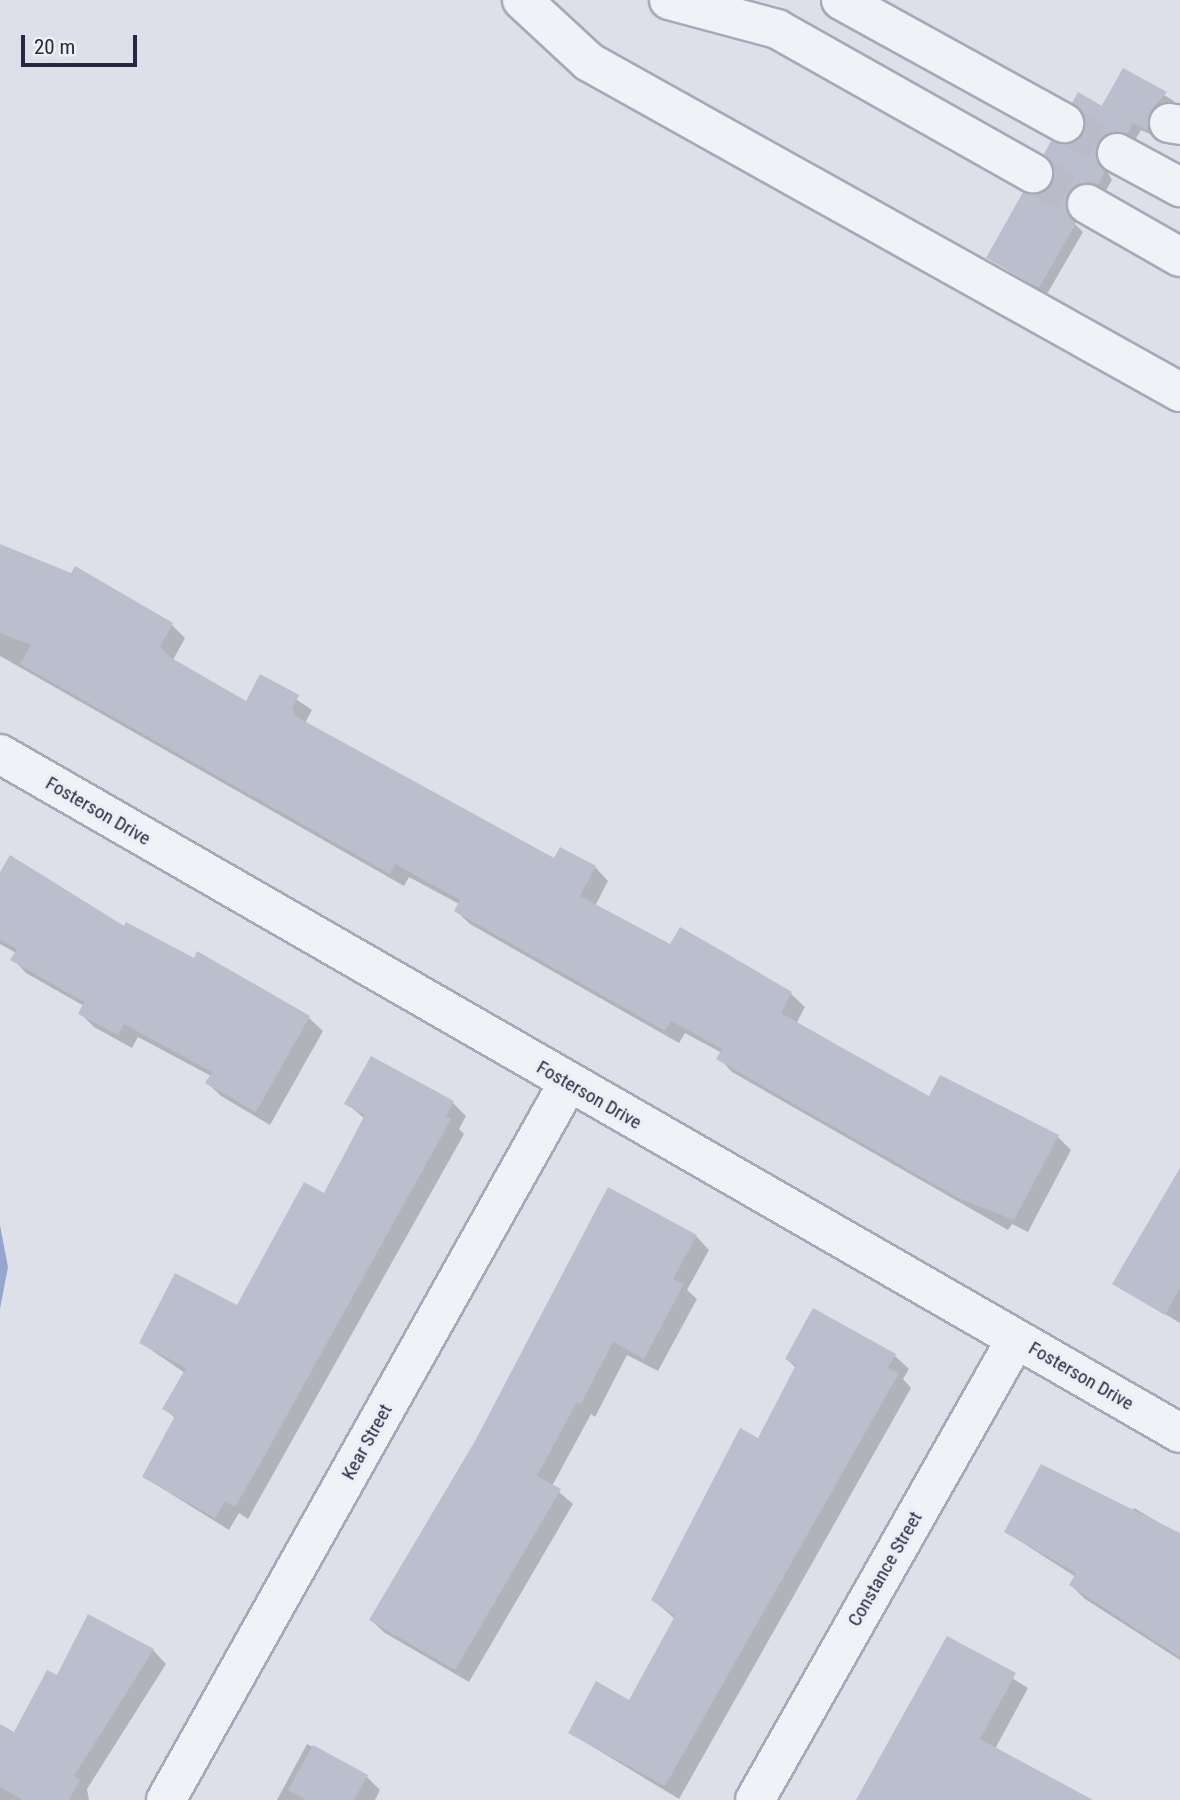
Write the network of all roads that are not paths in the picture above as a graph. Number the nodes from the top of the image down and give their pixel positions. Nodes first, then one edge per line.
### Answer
1 (522, 0) edge
2 (669, 0) edge
3 (841, 0) edge
4 (1064, 123) tunnel mouth
5 (1117, 153) tunnel mouth
6 (1033, 173) tunnel mouth
7 (1180, 187) edge
8 (1087, 204) tunnel mouth
9 (1180, 257) edge
10 (1180, 392) edge
11 (0, 754) edge
12 (568, 1083) junction
13 (1016, 1339) junction
14 (1180, 1433) edge
15 (166, 1800) edge
16 (755, 1800) edge

1 - 10 street
2 - 6 street
3 - 4 street
5 - 7 street
8 - 9 street
11 - 12 street, Fosterson Drive
12 - 13 street, Fosterson Drive
12 - 15 street, Kear Street
13 - 14 street, Fosterson Drive
13 - 16 street, Constance Street

